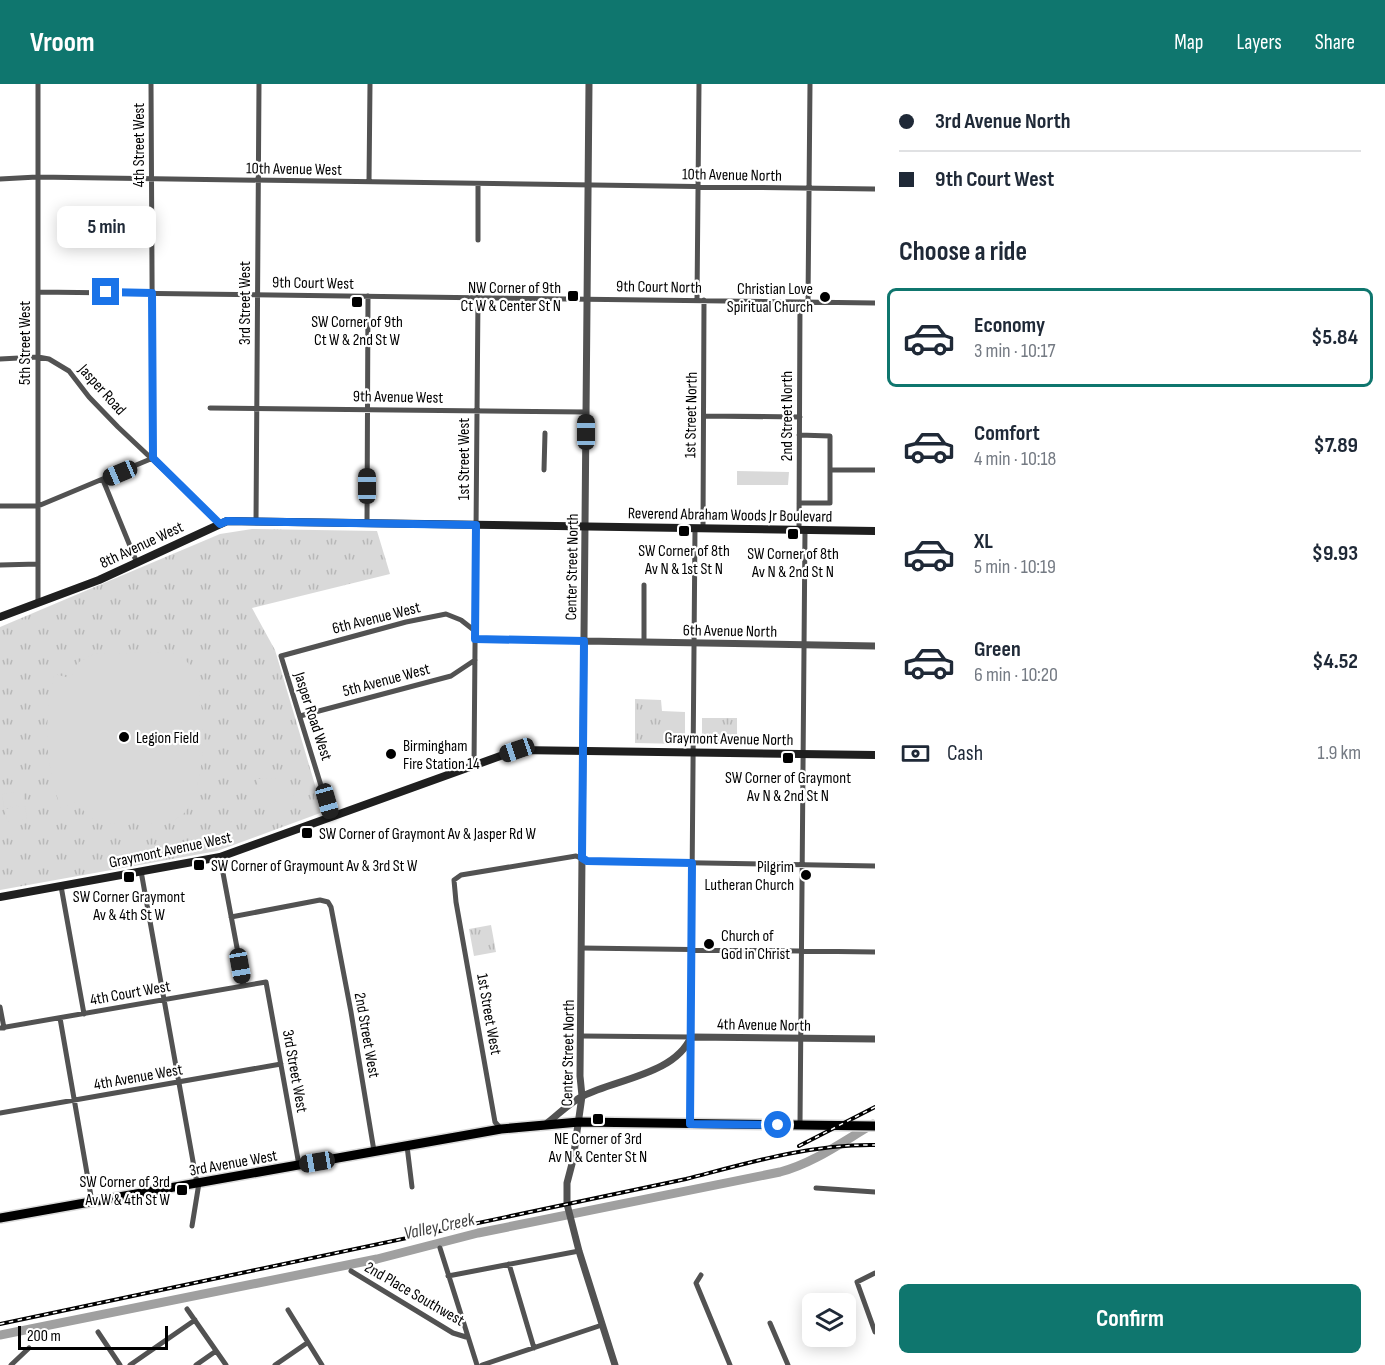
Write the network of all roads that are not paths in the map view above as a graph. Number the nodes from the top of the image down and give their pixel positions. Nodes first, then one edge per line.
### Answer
1 (38, 84) edge
2 (151, 84) edge
3 (259, 84) edge
4 (370, 84) edge
5 (589, 84) edge
6 (699, 84) edge
7 (810, 84) edge
8 (37, 177) junction
9 (0, 179) edge
10 (152, 179) junction
11 (259, 181) junction
12 (369, 182) junction
13 (478, 184) junction
14 (588, 186) junction
15 (698, 187) junction
16 (809, 188) junction
17 (875, 189) edge
18 (478, 240) dead end
19 (38, 291) junction
20 (152, 293) junction
21 (258, 294) junction
22 (369, 296) junction
23 (478, 297) junction
24 (587, 299) junction
25 (701, 300) junction
26 (800, 302) junction
27 (808, 302) junction
28 (875, 303) edge
29 (38, 357) junction
30 (0, 359) edge
31 (210, 408) dead end
32 (257, 408) junction
33 (368, 409) junction
34 (477, 410) junction
35 (586, 412) junction
36 (704, 416) junction
37 (800, 417) junction
38 (545, 433) dead end
39 (800, 435) junction
40 (153, 458) junction
41 (544, 470) dead end
42 (830, 470) junction
43 (875, 470) edge
44 (103, 480) junction
45 (799, 503) junction
46 (0, 506) edge
47 (38, 506) junction
48 (256, 522) junction
49 (220, 524) junction
50 (367, 524) junction
51 (476, 525) junction
52 (585, 527) junction
53 (699, 529) junction
54 (802, 530) junction
55 (875, 531) edge
56 (137, 563) junction
57 (38, 564) junction
58 (0, 565) edge
59 (644, 585) dead end
60 (38, 603) junction
61 (0, 617) edge
62 (475, 631) junction
63 (475, 639) junction
64 (584, 641) junction
65 (644, 642) junction
66 (694, 643) junction
67 (804, 645) junction
68 (875, 646) edge
69 (281, 656) joint
70 (475, 660) junction
71 (300, 716) junction
72 (583, 751) junction
73 (693, 753) junction
74 (803, 754) junction
75 (875, 755) edge
76 (474, 765) junction
77 (331, 818) junction
78 (220, 857) junction
79 (582, 858) junction
80 (692, 863) junction
81 (802, 865) junction
82 (875, 866) edge
83 (141, 871) junction
84 (61, 885) junction
85 (0, 897) edge
86 (231, 917) junction
87 (581, 948) junction
88 (692, 950) junction
89 (802, 951) junction
90 (875, 952) edge
91 (266, 982) joint
92 (244, 985) junction
93 (164, 999) junction
94 (0, 1007) edge
95 (84, 1014) junction
96 (60, 1018) junction
97 (2, 1028) edge
98 (581, 1036) junction
99 (691, 1036) junction
100 (801, 1038) junction
101 (875, 1039) edge
102 (281, 1064) junction
103 (178, 1082) junction
104 (582, 1096) junction
105 (74, 1101) junction
106 (0, 1113) edge
107 (579, 1122) junction
108 (546, 1124) junction
109 (690, 1124) junction
110 (800, 1125) junction
111 (875, 1126) edge
112 (501, 1129) junction
113 (406, 1146) junction
114 (374, 1151) junction
115 (299, 1165) junction
116 (199, 1183) junction
117 (412, 1187) dead end
118 (816, 1188) dead end
119 (875, 1192) edge
120 (92, 1202) junction
121 (0, 1218) edge
122 (192, 1226) dead end
123 (440, 1248) dead end
124 (579, 1251) junction
125 (509, 1264) junction
126 (351, 1271) dead end
127 (875, 1273) edge
128 (701, 1275) dead end
129 (448, 1276) junction
130 (188, 1309) dead end
131 (288, 1310) dead end
132 (195, 1320) junction
133 (770, 1323) dead end
134 (602, 1325) junction
135 (98, 1332) dead end
136 (875, 1332) edge
137 (466, 1337) junction
138 (307, 1343) junction
139 (29, 1348) dead end
140 (534, 1348) junction
141 (216, 1351) junction
142 (11, 1365) edge
143 (120, 1365) edge
144 (130, 1365) edge
145 (196, 1365) edge
146 (225, 1365) edge
147 (275, 1365) edge
148 (322, 1365) edge
149 (477, 1365) edge
150 (482, 1365) edge
151 (615, 1365) edge
152 (730, 1365) edge
153 (788, 1365) edge

1 - 8 street, 5th Street West
2 - 10 street, 4th Street West
3 - 11 street, 3rd Street West
4 - 12 street
5 - 14 street, Center Street North
6 - 15 street, 1st Street North
7 - 16 street
8 - 9 street, 10th Avenue West
8 - 10 street, 10th Avenue West
8 - 19 street, 5th Street West
10 - 11 street, 10th Avenue West
10 - 20 street, 4th Street West
11 - 12 street, 10th Avenue West
11 - 21 street, 3rd Street West
12 - 13 street, 10th Avenue West
13 - 14 street, 10th Avenue West
13 - 18 street
14 - 15 street, 10th Avenue North
14 - 24 street, Center Street North
15 - 16 street, 10th Avenue North
15 - 25 street, 1st Street North
16 - 17 street, 10th Avenue North
16 - 27 street
19 - 20 street, 9th Court West
19 - 29 street, 5th Street West
20 - 21 street, 9th Court West
20 - 40 street, 4th Street West
21 - 22 street, 9th Court West
21 - 32 street, 3rd Street West
22 - 23 street, 9th Court West
22 - 33 street
23 - 24 street, 9th Court West
23 - 34 street, 1st Street West
24 - 25 street, 9th Court North
24 - 35 street, Center Street North
25 - 26 street, 9th Court North
25 - 36 street, 1st Street North
26 - 27 street, 9th Court North
26 - 37 street, 2nd Street North
27 - 28 street, 9th Court North
29 - 30 street
29 - 40 street, Jasper Road
29 - 47 street, 5th Street West
31 - 32 street, 9th Avenue West
32 - 33 street, 9th Avenue West
32 - 48 street, 3rd Street West
33 - 34 street, 9th Avenue West
33 - 50 street
34 - 35 street, 9th Avenue West
34 - 51 street, 1st Street West
35 - 52 street, Center Street North
36 - 37 street
36 - 53 street, 1st Street North
37 - 39 street, 2nd Street North
38 - 41 street
39 - 42 street
39 - 45 street, 2nd Street North
40 - 44 street
40 - 49 street, Jasper Road
42 - 43 street
42 - 45 street
44 - 47 street
44 - 56 street
45 - 54 street, 2nd Street North
46 - 47 street
47 - 57 street, 5th Street West
48 - 49 main road, 8th Avenue West
48 - 50 main road, 8th Avenue West
49 - 56 main road, 8th Avenue West
50 - 51 main road, 8th Avenue West
51 - 52 main road, 8th Avenue West
51 - 62 street, 1st Street West
52 - 53 main road, Reverend Abraham Woods Jr Boulevard
52 - 64 street, Center Street North
53 - 54 main road, Reverend Abraham Woods Jr Boulevard
53 - 66 street, 1st Street North
54 - 55 main road, Reverend Abraham Woods Jr Boulevard
54 - 67 street, 2nd Street North
56 - 60 main road, 8th Avenue West
57 - 58 street
57 - 60 street, 5th Street West
59 - 65 street
60 - 61 main road, 8th Avenue West
62 - 63 street, 1st Street West
62 - 69 street, 6th Avenue West
63 - 64 street
63 - 70 street, 1st Street West
64 - 65 street, 6th Avenue North
64 - 72 street, Center Street North
65 - 66 street, 6th Avenue North
66 - 67 street, 6th Avenue North
66 - 73 street, 1st Street North
67 - 68 street, 6th Avenue North
67 - 74 street, 2nd Street North
69 - 71 street, Jasper Road West
70 - 71 street, 5th Avenue West
70 - 76 street, 1st Street West
71 - 77 street, Jasper Road West
72 - 73 main road, Graymont Avenue North
72 - 76 main road, Graymont Avenue West
72 - 79 street, Center Street North
73 - 74 main road, Graymont Avenue North
73 - 80 street, 1st Street North
74 - 75 main road, Graymont Avenue North
74 - 81 street, 2nd Street North
76 - 77 main road, Graymont Avenue West
77 - 78 main road, Graymont Avenue West
78 - 83 main road, Graymont Avenue West
78 - 86 street
79 - 80 street
79 - 87 street, Center Street North
79 - 112 street, 1st Street West
80 - 81 street
80 - 88 street, 1st Street North
81 - 82 street
81 - 89 street, 2nd Street North
83 - 84 main road, Graymont Avenue West
83 - 93 street
84 - 85 main road, Graymont Avenue West
84 - 95 street
86 - 92 street
86 - 114 street, 2nd Street West
87 - 88 street
87 - 98 street, Center Street North
88 - 89 street
88 - 99 street, 1st Street North
89 - 90 street
89 - 100 street, 2nd Street North
91 - 92 street, 4th Court West
91 - 102 street, 3rd Street West
92 - 93 street, 4th Court West
93 - 95 street, 4th Court West
93 - 103 street
94 - 97 street
95 - 96 street, 4th Court West
96 - 97 street, 4th Court West
96 - 105 street
98 - 99 street, 4th Avenue North
98 - 104 street, Center Street North
99 - 100 street, 4th Avenue North
99 - 104 street
99 - 109 street, 1st Street North
100 - 101 street, 4th Avenue North
100 - 110 street, 2nd Street North
102 - 103 street, 4th Avenue West
102 - 115 street, 3rd Street West
103 - 105 street, 4th Avenue West
103 - 116 street
104 - 107 street, Center Street North
104 - 108 street
105 - 106 street, 4th Avenue West
105 - 120 street
107 - 108 main road, 3rd Avenue West
107 - 109 main road, 3rd Avenue West
107 - 124 street, Center Street North
108 - 112 main road, 3rd Avenue West
109 - 110 main road, 3rd Avenue West
110 - 111 main road, 3rd Avenue West
112 - 113 main road, 3rd Avenue West
113 - 114 main road, 3rd Avenue West
113 - 117 street
114 - 115 main road, 3rd Avenue West
115 - 116 main road, 3rd Avenue West
116 - 120 main road, 3rd Avenue West
116 - 122 street
118 - 119 street
120 - 121 main road, 3rd Avenue West
123 - 129 street
124 - 125 street
124 - 134 street, Center Street North
125 - 129 street
125 - 140 street
126 - 137 street, 2nd Place Southwest
127 - 136 street
128 - 152 street
129 - 137 street
130 - 132 street
131 - 138 street
132 - 141 street
132 - 144 street
133 - 153 street
134 - 140 street
134 - 151 street, Center Street North
135 - 143 street
137 - 149 street
138 - 147 street
138 - 148 street
139 - 142 street
140 - 150 street
141 - 145 street
141 - 146 street

